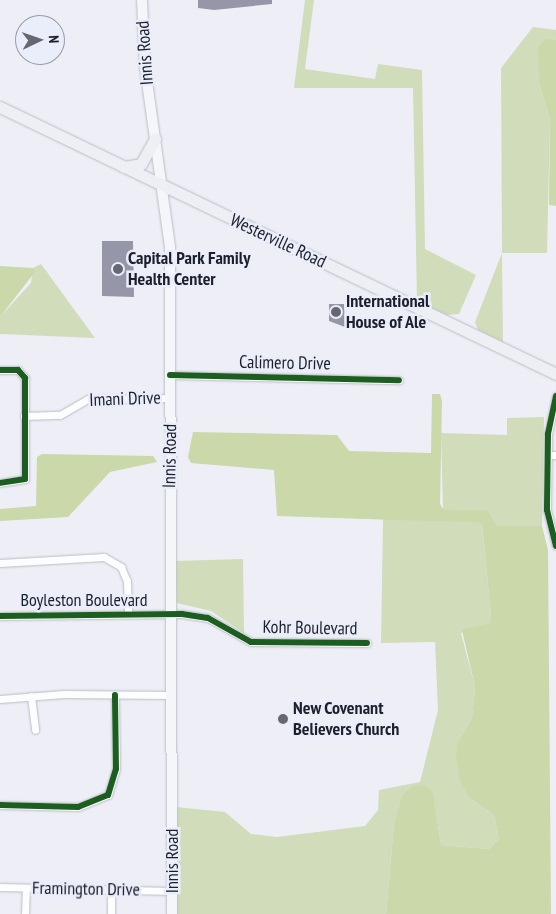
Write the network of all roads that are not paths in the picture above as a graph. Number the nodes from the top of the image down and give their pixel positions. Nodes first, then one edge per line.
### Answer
1 (142, 0) edge
2 (0, 108) edge
3 (156, 139) junction
4 (124, 167) junction
5 (164, 187) junction
6 (0, 370) edge
7 (556, 374) edge
8 (170, 375) junction
9 (399, 380) dead end
10 (556, 396) edge
11 (170, 398) junction
12 (24, 416) junction
13 (548, 455) junction
14 (556, 455) edge
15 (0, 483) edge
16 (556, 546) edge
17 (0, 563) edge
18 (128, 614) junction
19 (169, 615) junction
20 (0, 616) edge
21 (367, 643) dead end
22 (115, 695) junction
23 (170, 695) junction
24 (31, 696) junction
25 (0, 699) edge
26 (35, 730) dead end
27 (0, 805) edge
28 (0, 887) edge
29 (26, 888) junction
30 (111, 889) junction
31 (172, 891) junction
32 (26, 914) edge
33 (111, 914) edge
34 (172, 914) edge

1 - 3 main road, Innis Road
2 - 4 main road, Westerville Road
3 - 4 main road
3 - 5 main road, Innis Road
4 - 5 main road, Westerville Road
5 - 7 main road, Westerville Road
5 - 8 main road, Innis Road
6 - 12 street
8 - 9 street, Calimero Drive
8 - 11 main road, Innis Road
10 - 13 street
11 - 12 street, Imani Drive
11 - 19 main road, Innis Road
12 - 15 street
13 - 14 street
13 - 16 street
17 - 18 street
18 - 19 street, Boyleston Boulevard
18 - 20 street, Boyleston Boulevard
19 - 21 street, Kohr Boulevard
19 - 23 main road, Innis Road
22 - 23 street
22 - 24 street
22 - 27 street
23 - 31 main road, Innis Road
24 - 25 street
24 - 26 street
28 - 29 street, Framington Drive
29 - 30 street, Framington Drive
29 - 32 street
30 - 31 street, Framington Drive
30 - 33 street
31 - 34 main road, Innis Road

